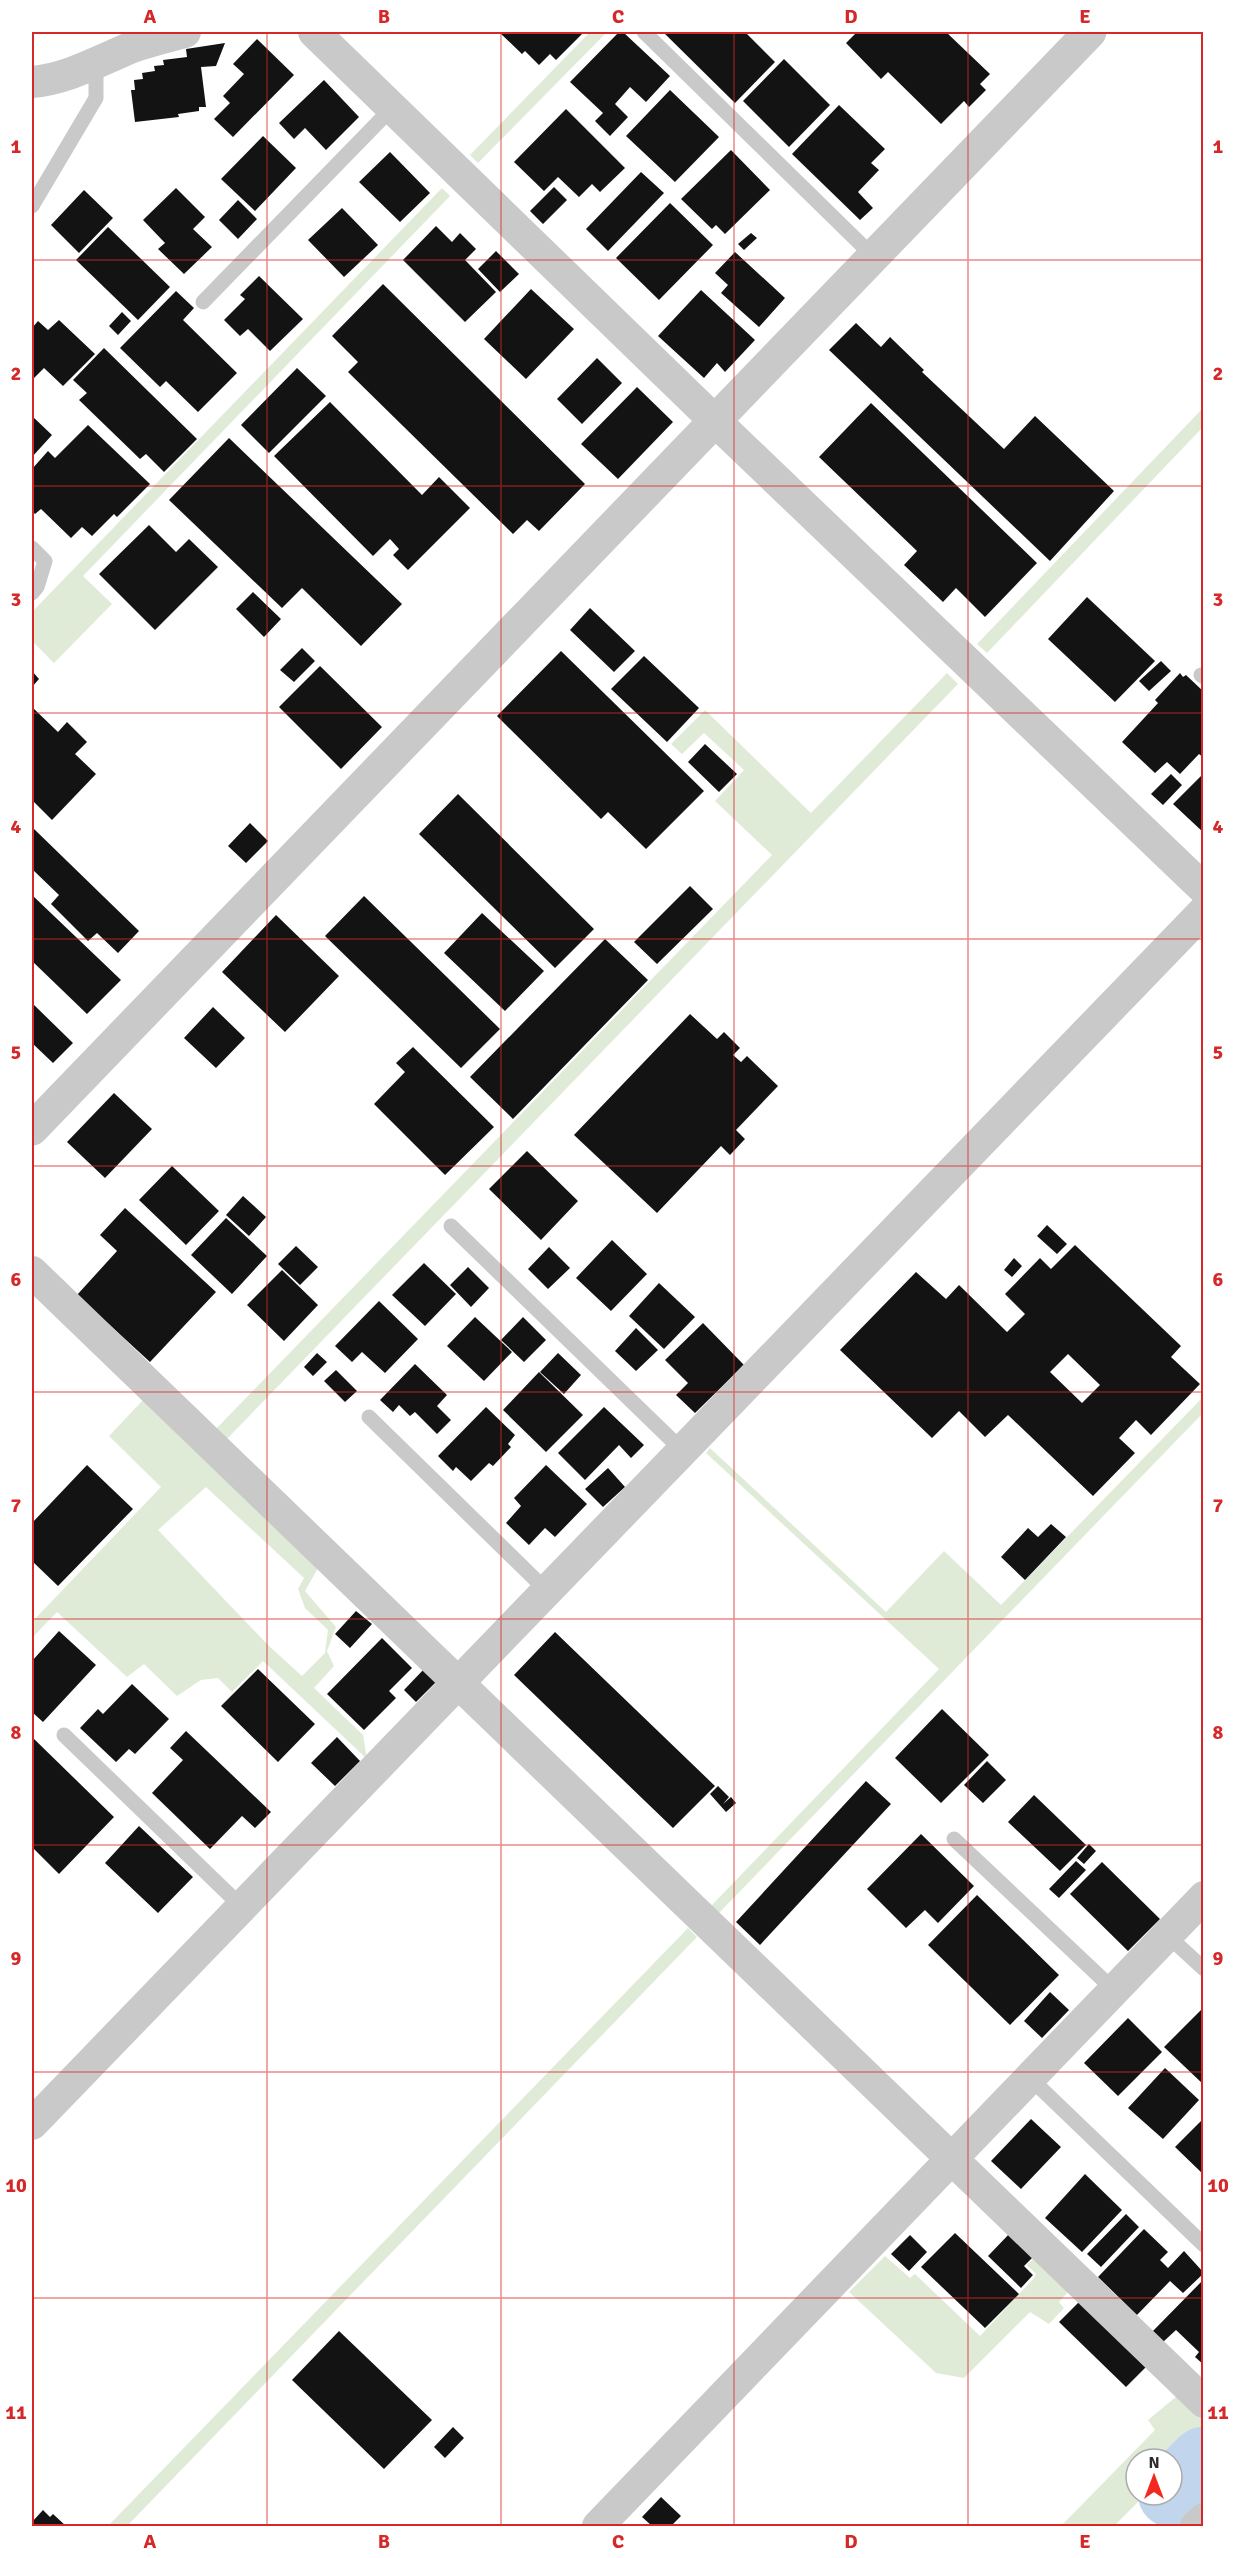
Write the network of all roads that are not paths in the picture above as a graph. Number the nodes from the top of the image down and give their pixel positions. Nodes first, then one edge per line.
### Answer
1 (185, 32) edge
2 (314, 32) edge
3 (644, 32) edge
4 (1090, 32) edge
5 (96, 65) junction
6 (32, 82) edge
7 (393, 107) junction
8 (32, 206) edge
9 (873, 256) junction
10 (203, 302) dead end
11 (715, 421) junction
12 (32, 548) edge
13 (32, 593) edge
14 (1203, 889) edge
15 (1203, 911) edge
16 (32, 1129) edge
17 (451, 1226) dead end
18 (32, 1272) edge
19 (369, 1417) dead end
20 (683, 1451) junction
21 (546, 1590) junction
22 (458, 1682) junction
23 (64, 1735) dead end
24 (954, 1839) dead end
25 (1203, 1897) edge
26 (242, 1907) junction
27 (1167, 1935) junction
28 (1203, 1969) edge
29 (1114, 1990) junction
30 (1030, 2078) junction
31 (32, 2124) edge
32 (953, 2158) junction
33 (1203, 2245) edge
34 (1203, 2402) edge
35 (1203, 2519) edge
36 (598, 2526) edge
37 (1196, 2526) edge

1 - 5 street
2 - 7 street
3 - 9 lane
4 - 9 street
5 - 6 street
5 - 8 lane
7 - 10 lane
7 - 11 street
9 - 11 street
11 - 14 street
11 - 16 street
12 - 13 lane
15 - 20 street
17 - 20 lane
18 - 22 street
19 - 21 lane
20 - 21 street
21 - 22 street
22 - 26 street
22 - 32 street
23 - 26 lane
24 - 29 lane
25 - 27 street
26 - 31 street
27 - 28 lane
27 - 29 street
29 - 30 street
30 - 32 street
30 - 33 lane
32 - 34 street
32 - 36 street
35 - 37 street

